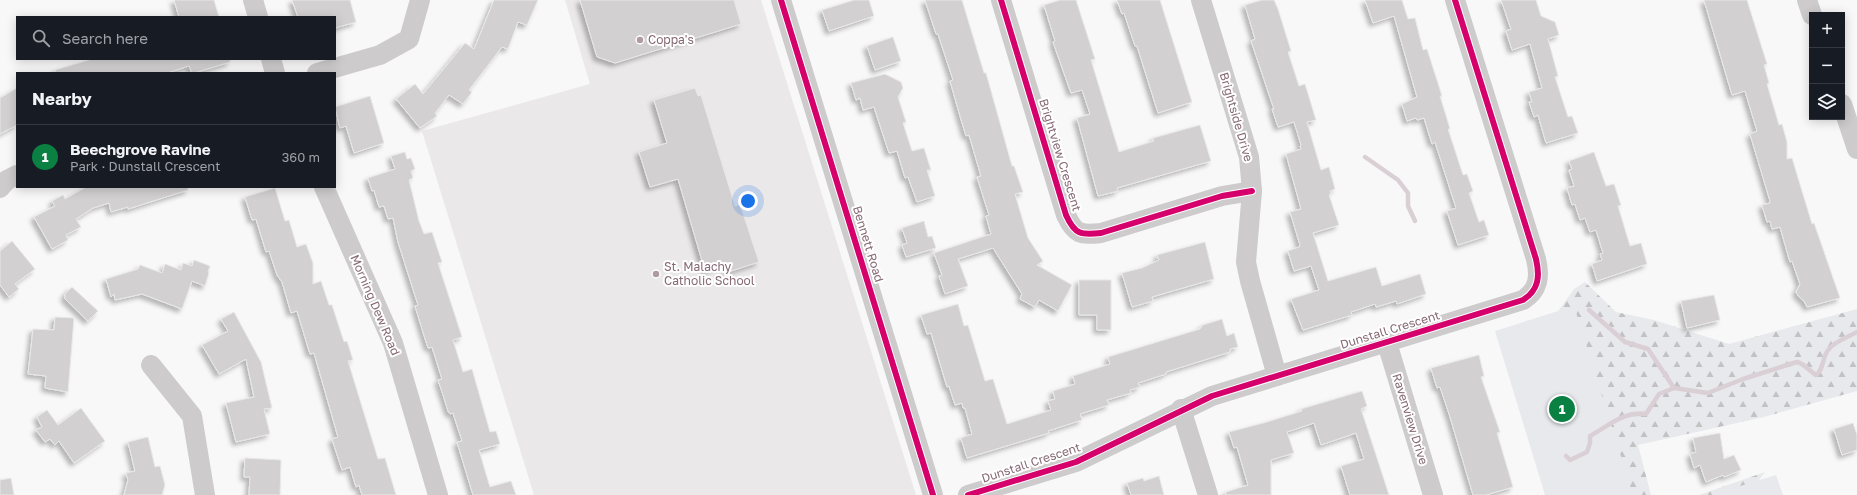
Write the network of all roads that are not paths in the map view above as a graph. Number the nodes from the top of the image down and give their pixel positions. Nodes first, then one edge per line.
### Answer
1 (253, 0) edge
2 (420, 0) edge
3 (781, 0) edge
4 (1001, 0) edge
5 (1201, 0) edge
6 (1456, 0) edge
7 (1807, 0) edge
8 (1811, 12) edge
9 (258, 16) edge
10 (271, 60) edge
11 (275, 72) edge
12 (320, 72) edge
13 (1845, 110) edge
14 (1854, 129) edge
15 (1857, 149) edge
16 (16, 176) edge
17 (0, 188) edge
18 (324, 188) edge
19 (1252, 191) junction
20 (1387, 343) junction
21 (151, 365) dead end
22 (1277, 376) junction
23 (1181, 409) junction
24 (205, 495) edge
25 (438, 495) edge
26 (933, 495) edge
27 (968, 495) edge
28 (1208, 495) edge
29 (1433, 495) edge

1 - 9 street
2 - 12 street
3 - 26 street, Bennett Road
4 - 19 street, Brightview Crescent
5 - 19 street, Brightside Drive
6 - 20 street, Dunstall Crescent
7 - 8 street
10 - 11 street
13 - 14 street
14 - 15 street
16 - 17 street
18 - 25 street, Morning Dew Road
19 - 22 street, Brightside Drive
20 - 22 street, Dunstall Crescent
20 - 29 street, Ravenview Drive
21 - 24 street
22 - 23 street, Dunstall Crescent
23 - 27 street, Dunstall Crescent
23 - 28 street

